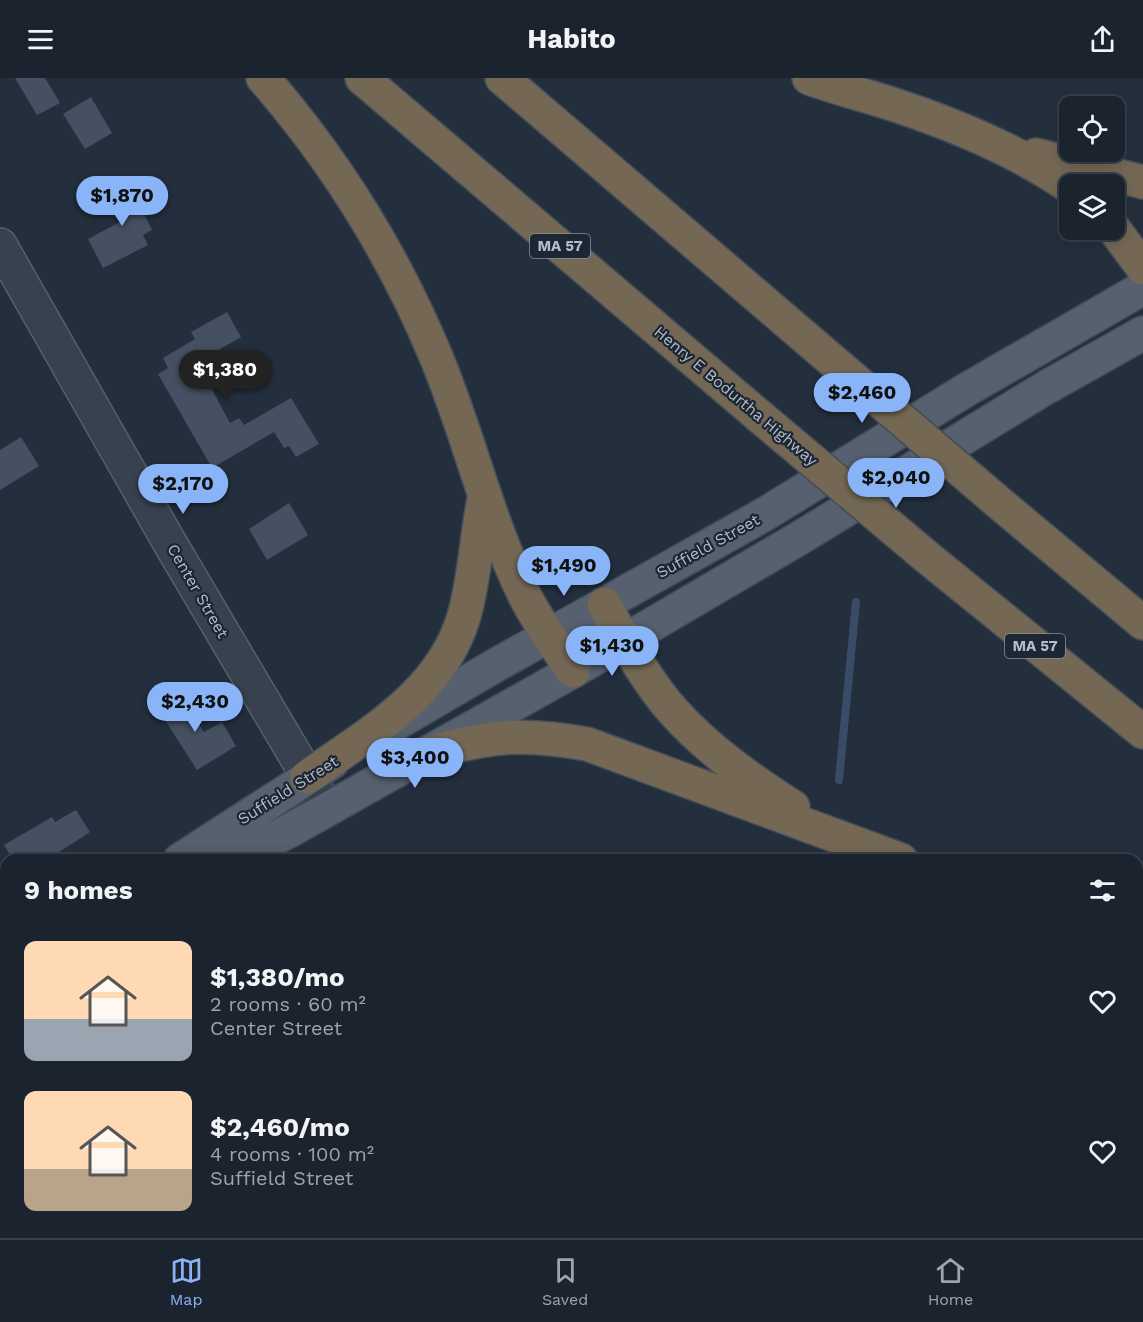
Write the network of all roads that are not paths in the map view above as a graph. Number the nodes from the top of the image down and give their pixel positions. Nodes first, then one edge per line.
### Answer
1 (263, 78) edge
2 (362, 78) edge
3 (502, 78) edge
4 (809, 78) edge
5 (988, 142) junction
6 (1059, 180) edge
7 (1143, 182) edge
8 (1122, 240) edge
9 (0, 245) edge
10 (1143, 268) edge
11 (1143, 288) edge
12 (1143, 333) edge
13 (484, 499) junction
14 (604, 604) junction
15 (1143, 623) edge
16 (549, 635) junction
17 (624, 639) junction
18 (573, 671) junction
19 (1143, 732) edge
20 (424, 754) junction
21 (307, 777) junction
22 (327, 809) junction
23 (843, 838) junction
24 (189, 854) edge
25 (244, 854) edge
26 (885, 854) edge

1 - 13 highway
2 - 19 highway, Henry E Bodurtha Highway / MA 57, bridge
3 - 15 highway, bridge
4 - 5 highway
5 - 6 highway
5 - 7 highway
8 - 10 highway
9 - 21 street, Center Street
11 - 14 main road, Suffield Street
12 - 17 main road, Suffield Street
13 - 16 highway
13 - 21 highway
14 - 16 main road, Suffield Street
14 - 17 highway
16 - 18 highway
16 - 21 main road, Suffield Street
17 - 18 main road, Suffield Street
17 - 23 highway
18 - 20 main road, Suffield Street
20 - 22 main road, Suffield Street
20 - 23 highway
21 - 22 street, Center Street
21 - 24 main road, Suffield Street
22 - 25 main road, Suffield Street
23 - 26 highway

